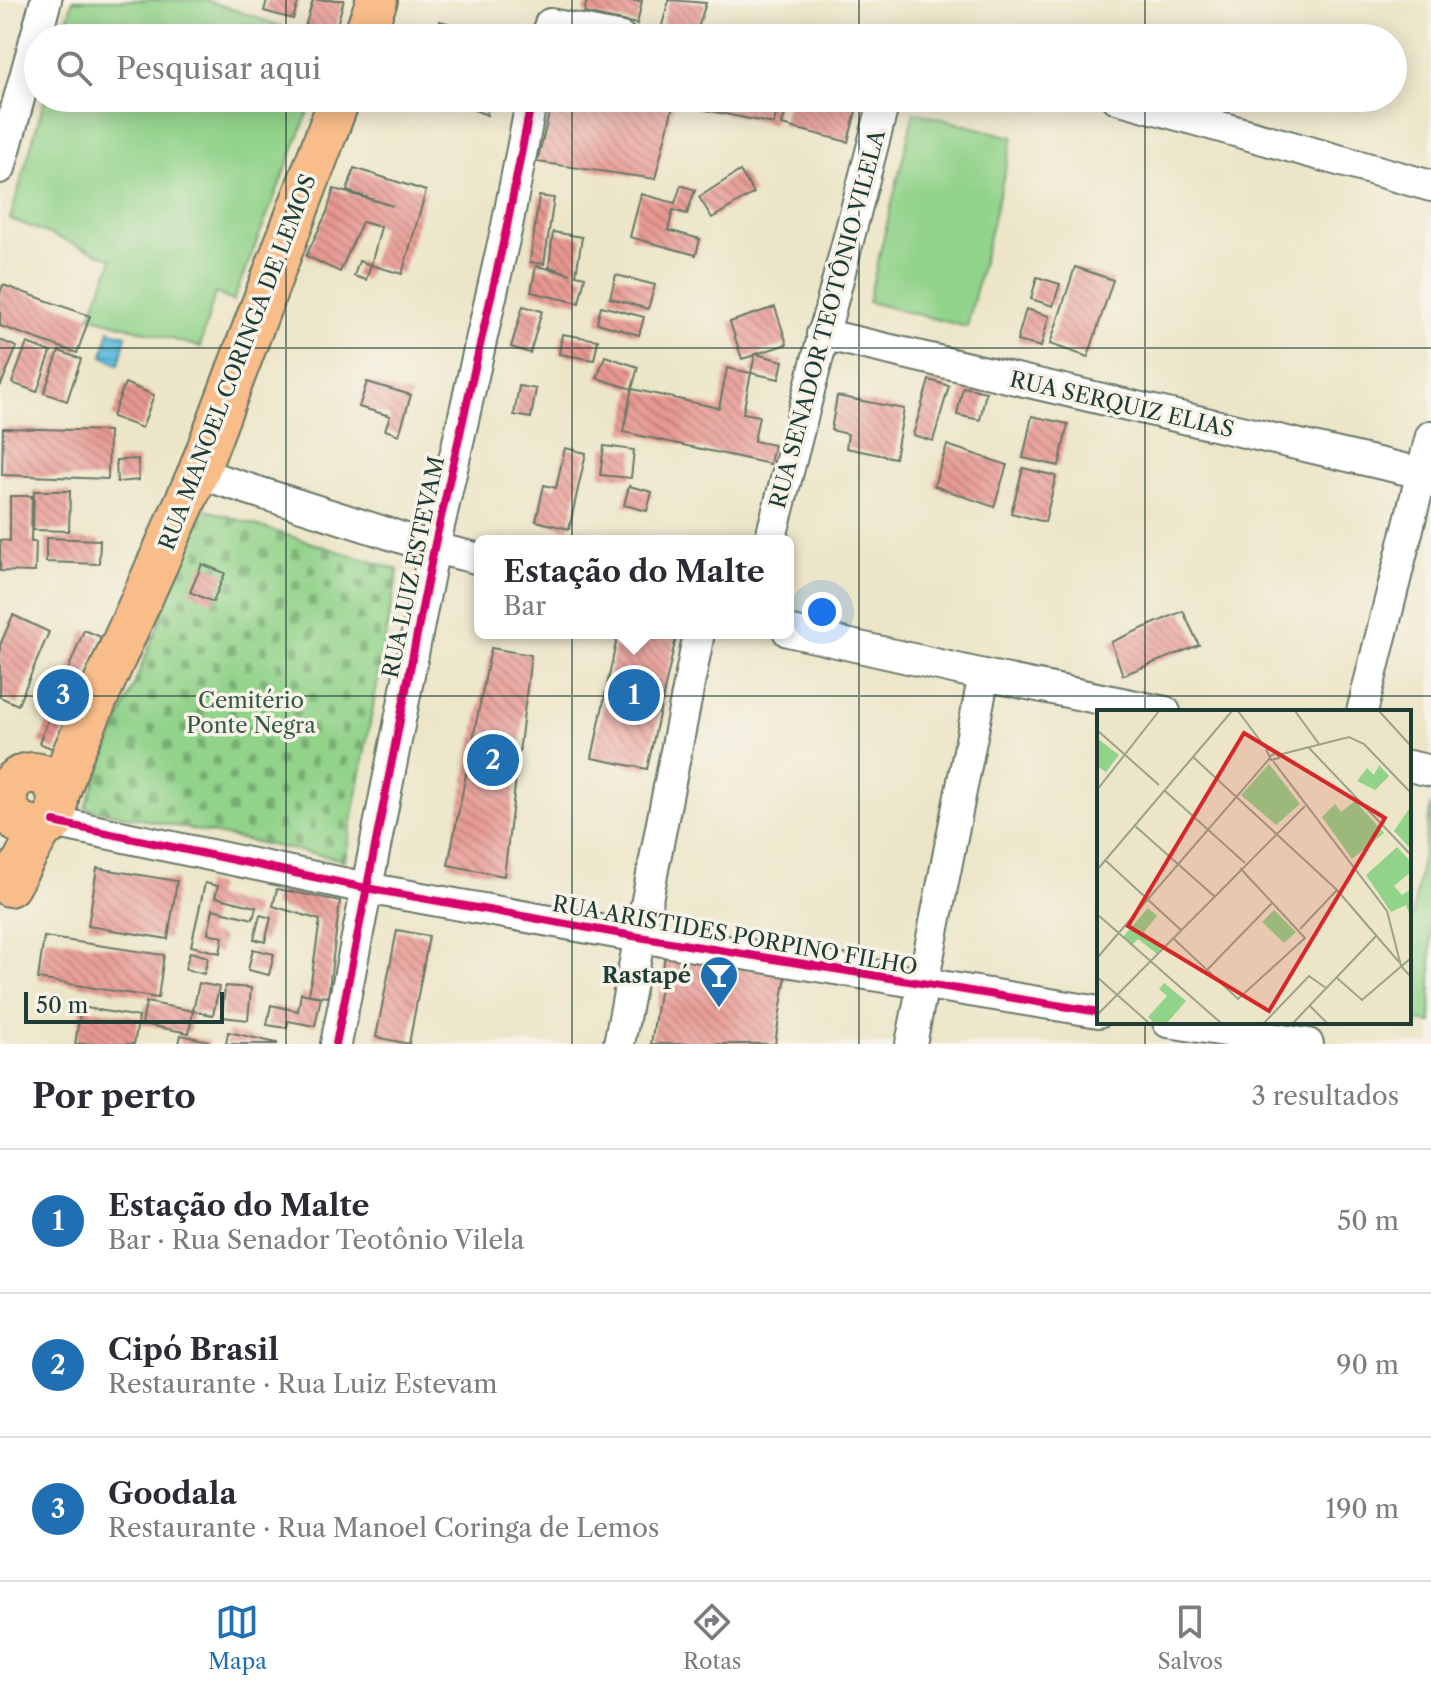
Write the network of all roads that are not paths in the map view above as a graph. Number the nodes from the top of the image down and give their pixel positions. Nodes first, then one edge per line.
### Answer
1 (46, 0) edge
2 (377, 0) edge
3 (39, 24) edge
4 (368, 24) edge
5 (24, 80) edge
6 (335, 112) edge
7 (529, 112) edge
8 (879, 112) edge
9 (1167, 112) edge
10 (0, 168) edge
11 (1431, 186) edge
12 (822, 334) junction
13 (1431, 436) edge
14 (198, 473) junction
15 (1421, 473) junction
16 (772, 535) edge
17 (434, 548) junction
18 (474, 558) edge
19 (794, 632) edge
20 (698, 639) edge
21 (984, 675) junction
22 (1155, 710) edge
23 (1362, 710) edge
24 (1411, 766) edge
25 (1431, 771) edge
26 (35, 793) edge
27 (366, 888) junction
28 (4, 897) edge
29 (639, 937) junction
30 (921, 985) junction
31 (1097, 1012) edge
32 (1177, 1024) edge
33 (1210, 1031) edge
34 (336, 1044) edge
35 (619, 1044) edge
36 (911, 1044) edge
37 (1308, 1044) edge

1 - 3 street
2 - 4 main road
5 - 10 street
6 - 14 main road, RUA MANOEL CORINGA DE LEMOS
7 - 17 street, RUA LUIZ ESTEVAM
8 - 12 street, RUA SENADOR TEOTÔNIO VILELA
9 - 11 street
12 - 15 street, RUA SERQUIZ ELIAS
12 - 16 street, RUA SENADOR TEOTÔNIO VILELA
13 - 15 street
14 - 17 street
14 - 26 main road, RUA MANOEL CORINGA DE LEMOS
15 - 23 street
17 - 18 street
17 - 27 street, RUA LUIZ ESTEVAM
19 - 21 street
20 - 29 street
21 - 22 street
21 - 30 street
24 - 25 street
26 - 27 street, RUA ARISTIDES PORPINO FILHO
26 - 28 main road
27 - 29 street, RUA ARISTIDES PORPINO FILHO
27 - 34 street, RUA LUIZ ESTEVAM
29 - 30 street, RUA ARISTIDES PORPINO FILHO
29 - 35 street
30 - 31 street, RUA ARISTIDES PORPINO FILHO
30 - 36 street
32 - 33 street
33 - 37 street

